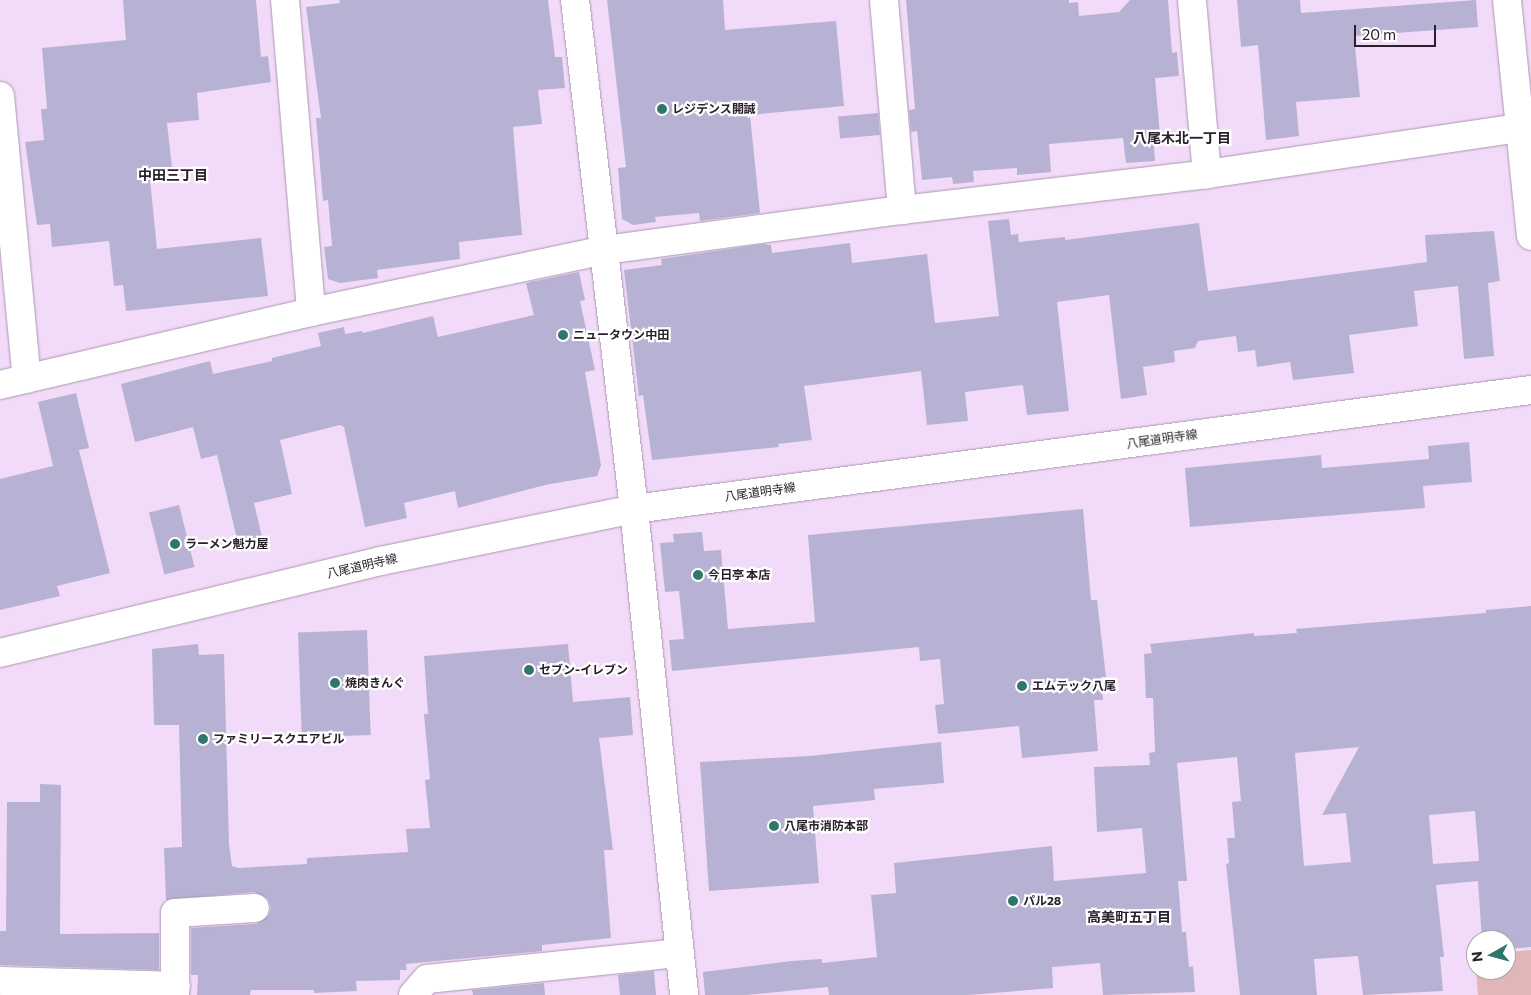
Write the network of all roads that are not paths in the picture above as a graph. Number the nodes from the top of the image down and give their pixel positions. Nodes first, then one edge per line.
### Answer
1 (285, 0) edge
2 (575, 0) edge
3 (884, 0) edge
4 (1192, 0) edge
5 (1507, 0) edge
6 (0, 96) edge
7 (1518, 128) junction
8 (1207, 174) junction
9 (902, 210) junction
10 (1531, 236) edge
11 (604, 250) junction
12 (311, 312) junction
13 (27, 379) junction
14 (0, 385) edge
15 (1531, 390) edge
16 (634, 509) junction
17 (0, 653) edge
18 (255, 908) dead end
19 (680, 953) junction
20 (0, 981) edge
21 (454, 985) edge
22 (29, 989) edge
23 (175, 990) edge
24 (412, 995) edge
25 (684, 995) edge

1 - 12 street
2 - 11 street
3 - 9 street
4 - 8 street
5 - 7 street
6 - 13 street
7 - 8 street
7 - 10 street
8 - 9 street
9 - 11 street
11 - 12 street
11 - 16 street
12 - 13 street
13 - 14 street
15 - 16 street, 八尾道明寺線
16 - 17 street, 八尾道明寺線
16 - 19 street
18 - 23 street
19 - 21 street
19 - 25 street
20 - 22 street
21 - 24 street
22 - 23 street

